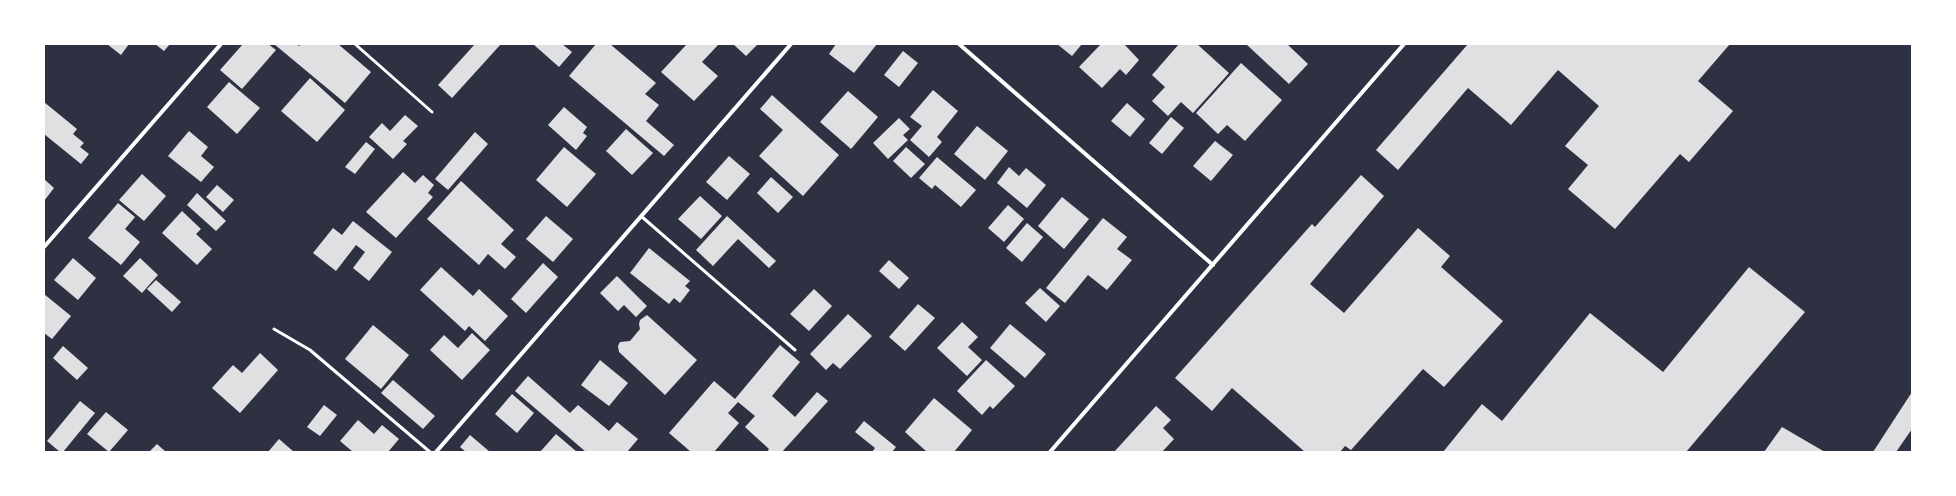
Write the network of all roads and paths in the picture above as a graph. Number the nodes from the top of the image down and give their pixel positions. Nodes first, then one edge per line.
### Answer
1 (221, 44) edge
2 (355, 44) edge
3 (791, 44) edge
4 (959, 44) edge
5 (1404, 44) edge
6 (432, 112) dead end
7 (641, 216) junction
8 (44, 247) edge
9 (1213, 265) junction
10 (274, 329) dead end
11 (795, 350) dead end
12 (430, 452) edge
13 (436, 452) edge
14 (1050, 452) edge

1 - 8 street
2 - 6 lane
3 - 7 street
4 - 9 street
5 - 9 street
7 - 11 lane
7 - 13 street
9 - 14 street
10 - 12 lane

